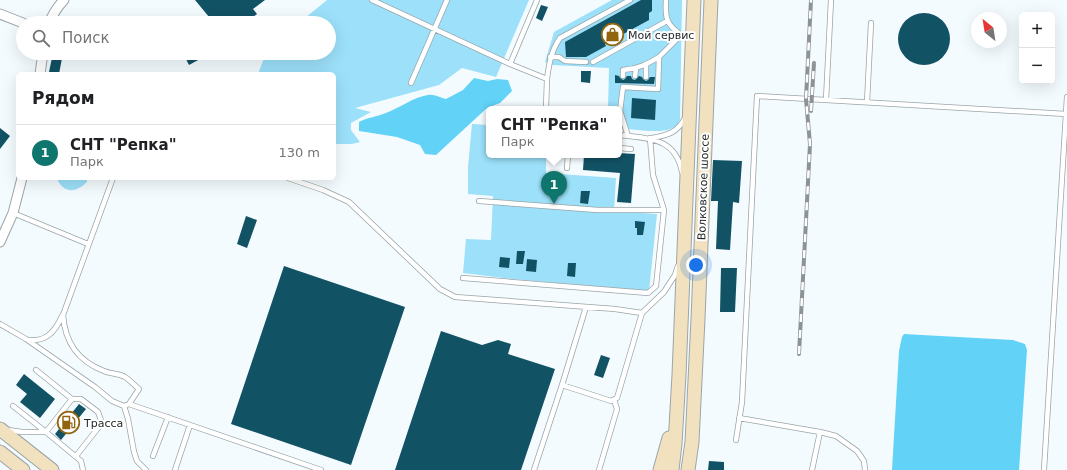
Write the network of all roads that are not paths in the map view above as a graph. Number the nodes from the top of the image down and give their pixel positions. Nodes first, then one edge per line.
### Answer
1 (64, 0) edge
2 (372, 0) edge
3 (447, 0) edge
4 (536, 0) edge
5 (630, 0) edge
6 (666, 0) edge
7 (694, 0) edge
8 (711, 0) edge
9 (831, 0) edge
10 (0, 14) edge
11 (53, 16) edge
12 (16, 20) edge
13 (667, 21) junction
14 (871, 23) dead end
15 (434, 28) junction
16 (687, 35) junction
17 (550, 57) junction
18 (659, 57) junction
19 (42, 60) edge
20 (586, 62) dead end
21 (593, 62) dead end
22 (510, 64) junction
23 (646, 65) junction
24 (636, 69) junction
25 (40, 72) edge
26 (623, 76) dead end
27 (635, 76) dead end
28 (646, 77) dead end
29 (547, 79) junction
30 (411, 83) dead end
31 (1067, 98) edge
32 (826, 100) junction
33 (867, 102) junction
34 (690, 105) junction
35 (546, 106) edge
36 (621, 106) edge
37 (1066, 114) junction
38 (622, 117) edge
39 (622, 135) edge
40 (628, 136) junction
41 (650, 138) junction
42 (622, 148) edge
43 (630, 149) dead end
44 (568, 158) edge
45 (567, 168) dead end
46 (21, 180) edge
47 (112, 180) edge
48 (294, 180) edge
49 (686, 194) junction
50 (480, 201) dead end
51 (664, 210) junction
52 (13, 213) junction
53 (0, 242) edge
54 (88, 244) junction
55 (684, 250) junction
56 (463, 278) dead end
57 (586, 307) junction
58 (642, 313) junction
59 (63, 315) junction
60 (0, 324) edge
61 (26, 339) junction
62 (36, 370) dead end
63 (679, 375) junction
64 (562, 385) junction
65 (72, 399) junction
66 (614, 400) junction
67 (126, 405) junction
68 (13, 406) dead end
69 (168, 417) junction
70 (740, 418) junction
71 (190, 425) junction
72 (0, 428) edge
73 (46, 432) junction
74 (820, 432) junction
75 (736, 440) dead end
76 (0, 452) edge
77 (76, 456) junction
78 (153, 456) dead end
79 (22, 470) edge
80 (52, 470) edge
81 (83, 470) edge
82 (146, 470) edge
83 (175, 470) edge
84 (321, 470) edge
85 (534, 470) edge
86 (599, 470) edge
87 (660, 470) edge
88 (672, 470) edge
89 (688, 470) edge
90 (812, 470) edge
91 (865, 470) edge
92 (1044, 470) edge

1 - 11 street
2 - 15 lane
3 - 15 lane
4 - 22 lane
5 - 17 lane
6 - 13 lane
7 - 16 main road, Волковское шоссе
8 - 89 main road, Волковское шоссе
9 - 32 lane
10 - 12 street
13 - 16 lane
13 - 21 lane
14 - 33 lane
15 - 22 lane
15 - 30 lane
16 - 18 lane
16 - 34 main road, Волковское шоссе
17 - 20 lane
17 - 29 lane
18 - 23 lane
18 - 36 lane
19 - 25 street
22 - 29 lane
23 - 24 lane
23 - 28 lane
24 - 26 lane
24 - 27 lane
29 - 35 lane
31 - 37 lane
32 - 33 lane
32 - 70 lane
33 - 37 lane
34 - 41 lane
34 - 49 main road, Волковское шоссе
37 - 92 lane
38 - 40 lane
39 - 40 lane
40 - 41 lane
41 - 49 lane
41 - 51 lane
42 - 43 lane
44 - 45 lane
46 - 52 street
47 - 54 lane
48 - 57 lane
49 - 55 main road, Волковское шоссе
50 - 51 lane
51 - 56 lane
52 - 53 street
52 - 54 lane
54 - 59 lane
55 - 58 lane
55 - 63 main road, Волковское шоссе
57 - 58 lane
57 - 64 lane
58 - 66 lane
59 - 61 lane
59 - 67 lane
60 - 61 lane
61 - 67 lane
62 - 65 lane
63 - 87 main road
63 - 88 main road, Волковское шоссе
64 - 66 lane
64 - 85 lane
65 - 73 lane
65 - 77 lane
66 - 86 lane
67 - 69 lane
67 - 82 lane
68 - 73 lane
69 - 71 lane
69 - 78 lane
70 - 74 lane
70 - 75 lane
71 - 83 lane
71 - 84 lane
72 - 73 lane
72 - 80 main road
73 - 77 lane
74 - 90 lane
74 - 91 lane
76 - 79 main road
77 - 81 lane

